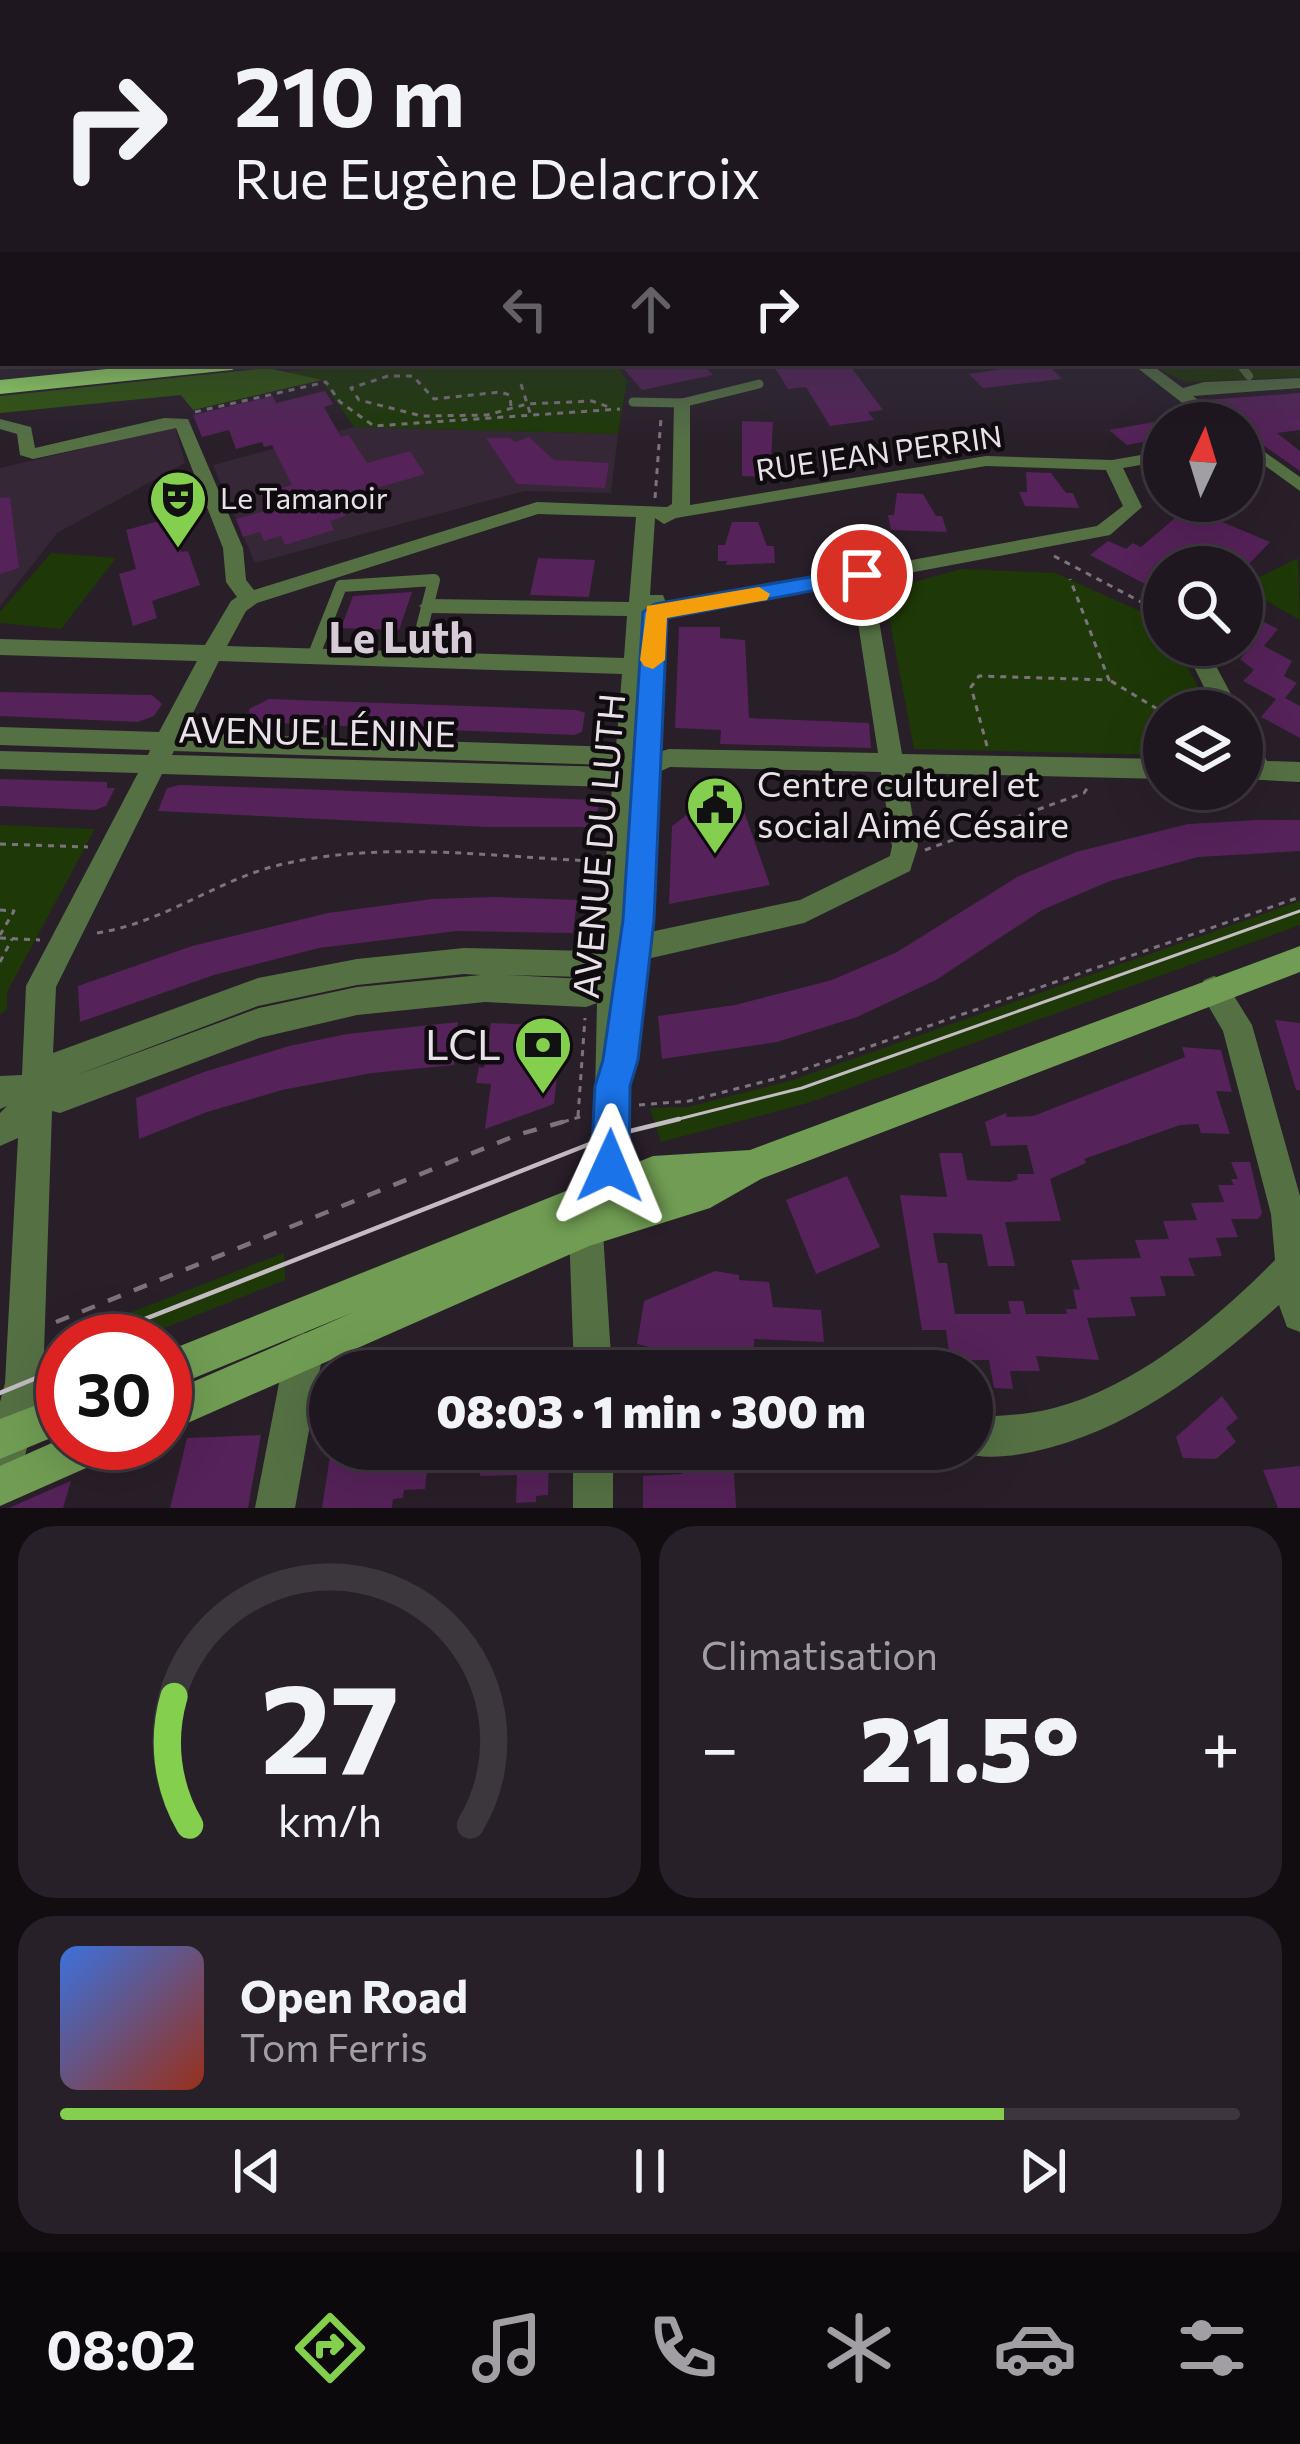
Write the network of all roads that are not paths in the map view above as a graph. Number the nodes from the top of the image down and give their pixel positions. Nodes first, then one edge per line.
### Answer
1 (203, 366) edge
2 (1143, 366) edge
3 (1241, 366) edge
4 (1249, 376) dead end
5 (759, 383) dead end
6 (1300, 383) edge
7 (0, 387) edge
8 (1181, 394) junction
9 (633, 402) dead end
10 (1191, 402) edge
11 (682, 403) junction
12 (0, 424) edge
13 (1263, 458) edge
14 (1143, 460) edge
15 (1112, 465) junction
16 (1300, 486) edge
17 (658, 511) junction
18 (862, 575) junction
19 (250, 598) junction
20 (429, 606) junction
21 (647, 612) junction
22 (0, 647) edge
23 (212, 653) junction
24 (313, 657) junction
25 (414, 659) junction
26 (632, 666) junction
27 (0, 736) edge
28 (160, 753) junction
29 (0, 760) edge
30 (892, 763) junction
31 (637, 765) junction
32 (1143, 768) edge
33 (1263, 770) edge
34 (1300, 772) edge
35 (636, 948) junction
36 (1300, 959) edge
37 (609, 985) junction
38 (1214, 990) junction
39 (36, 1092) junction
40 (0, 1094) edge
41 (0, 1130) edge
42 (751, 1166) junction
43 (610, 1191) junction
44 (586, 1229) junction
45 (1296, 1264) edge
46 (1300, 1314) edge
47 (592, 1350) edge
48 (304, 1352) junction
49 (192, 1360) edge
50 (192, 1402) edge
51 (36, 1425) edge
52 (6, 1437) edge
53 (993, 1438) edge
54 (36, 1470) edge
55 (593, 1470) edge
56 (0, 1476) edge
57 (0, 1486) edge
58 (274, 1508) edge
59 (592, 1508) edge

1 - 7 highway
2 - 8 street
3 - 4 lane
5 - 11 lane
6 - 8 street
8 - 10 street
9 - 11 lane
11 - 17 street
12 - 19 street
13 - 16 street
14 - 15 street, RUE JEAN PERRIN
15 - 17 street, RUE JEAN PERRIN
15 - 18 street
17 - 19 street, RUE JEAN PERRIN
17 - 21 street
18 - 21 street
18 - 30 street
19 - 23 street
20 - 21 street
20 - 24 lane
20 - 25 lane
21 - 26 street, AVENUE DU LUTH
21 - 31 street, AVENUE DU LUTH
22 - 23 street
23 - 24 street
23 - 28 street
24 - 25 street
25 - 26 street
26 - 31 street, AVENUE DU LUTH
27 - 28 street, AVENUE LÉNINE
28 - 29 street, AVENUE LÉNINE
28 - 31 street, AVENUE LÉNINE
28 - 39 street
30 - 31 street
30 - 32 street
30 - 35 street
31 - 35 street, AVENUE DU LUTH
31 - 37 street, AVENUE DU LUTH
33 - 34 street
35 - 37 street, AVENUE DU LUTH
36 - 38 main road
37 - 39 street
37 - 43 street, AVENUE DU LUTH
38 - 42 main road
38 - 45 street
39 - 40 street
39 - 41 street
39 - 52 street
42 - 43 main road
42 - 44 main road
43 - 44 street
43 - 49 main road
44 - 47 street
44 - 48 main road
45 - 46 street
45 - 53 street
48 - 50 main road
48 - 58 street
51 - 52 main road
52 - 56 street
54 - 57 main road
55 - 59 street

